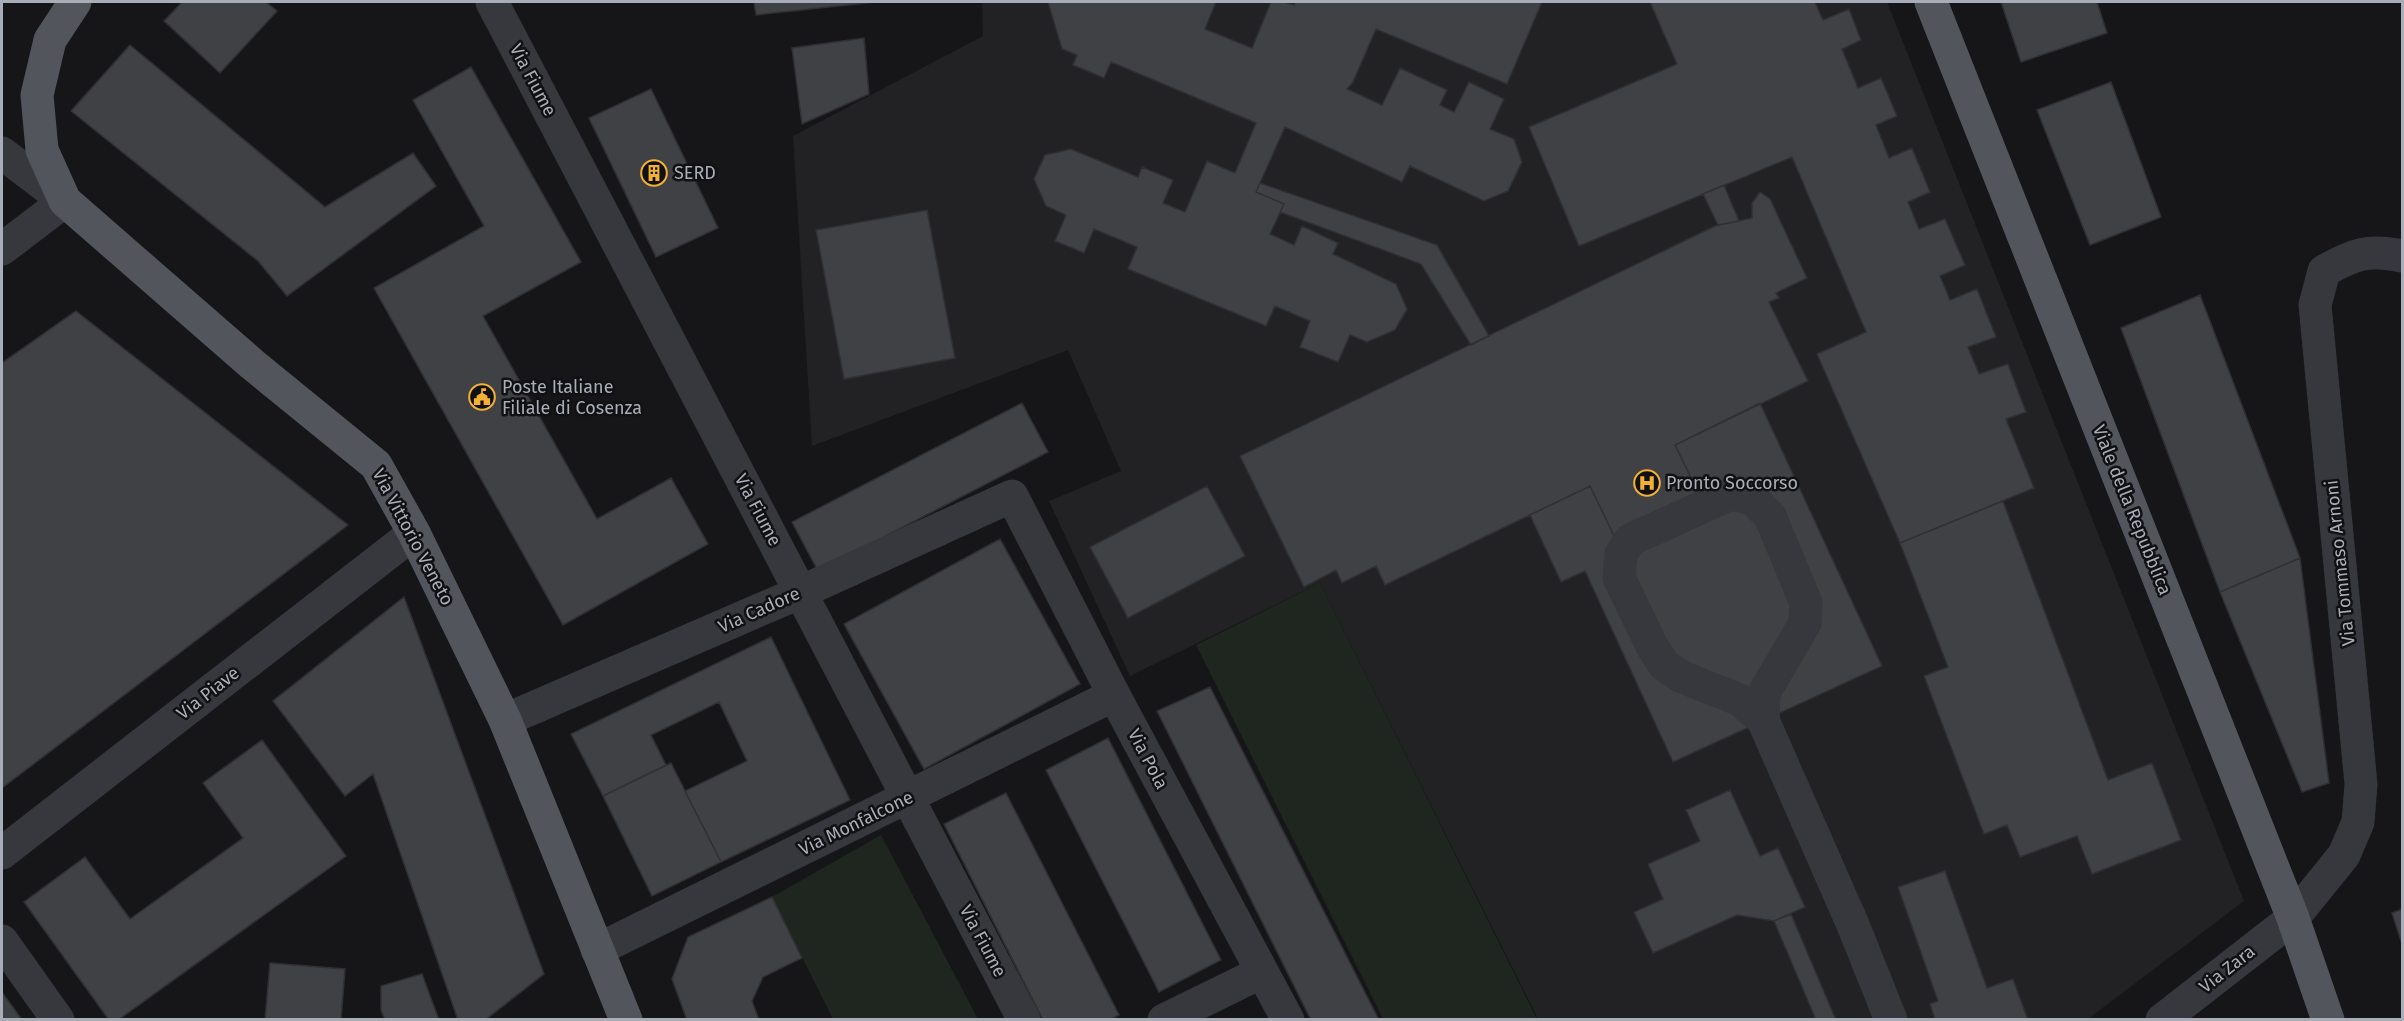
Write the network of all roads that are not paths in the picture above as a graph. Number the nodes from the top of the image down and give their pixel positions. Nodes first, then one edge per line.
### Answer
1 (75, 2) edge
2 (492, 2) edge
3 (515, 2) edge
4 (1931, 2) edge
5 (566, 143) junction
6 (2, 153) edge
7 (65, 201) junction
8 (2, 249) edge
9 (2403, 256) edge
10 (1012, 496) joint
11 (414, 533) junction
12 (801, 592) junction
13 (1114, 695) junction
14 (505, 720) junction
15 (1762, 720) junction
16 (908, 797) junction
17 (2, 853) edge
18 (2293, 918) junction
19 (2, 941) edge
20 (597, 950) junction
21 (1262, 972) junction
22 (58, 1020) edge
23 (626, 1020) edge
24 (1024, 1020) edge
25 (1164, 1020) edge
26 (1288, 1020) edge
27 (1891, 1020) edge
28 (2162, 1020) edge
29 (2328, 1020) edge

1 - 7 main road, Via Vittorio Veneto
2 - 5 street, Via Fiume
3 - 5 street
4 - 18 main road, Viale della Repubblica
5 - 12 street, Via Fiume
6 - 7 street, Via Vittorio Veneto
7 - 8 street
7 - 11 main road, Via Vittorio Veneto
9 - 18 street, Via Tommaso Arnoni
10 - 12 street, Via Cadore
10 - 13 street, Via Pola
11 - 14 main road, Via Vittorio Veneto
11 - 17 street, Via Piave
12 - 14 street, Via Cadore
12 - 16 street, Via Fiume
13 - 16 street, Via Monfalcone
13 - 21 street, Via Pola
14 - 20 main road, Via Vittorio Veneto
15 - 15 street
15 - 27 street
16 - 20 street, Via Monfalcone
16 - 24 street, Via Fiume
18 - 28 street, Via Zara
18 - 29 main road, Viale della Repubblica
19 - 22 street
20 - 23 main road, Via Vittorio Veneto
21 - 25 street
21 - 26 street, Via Pola

